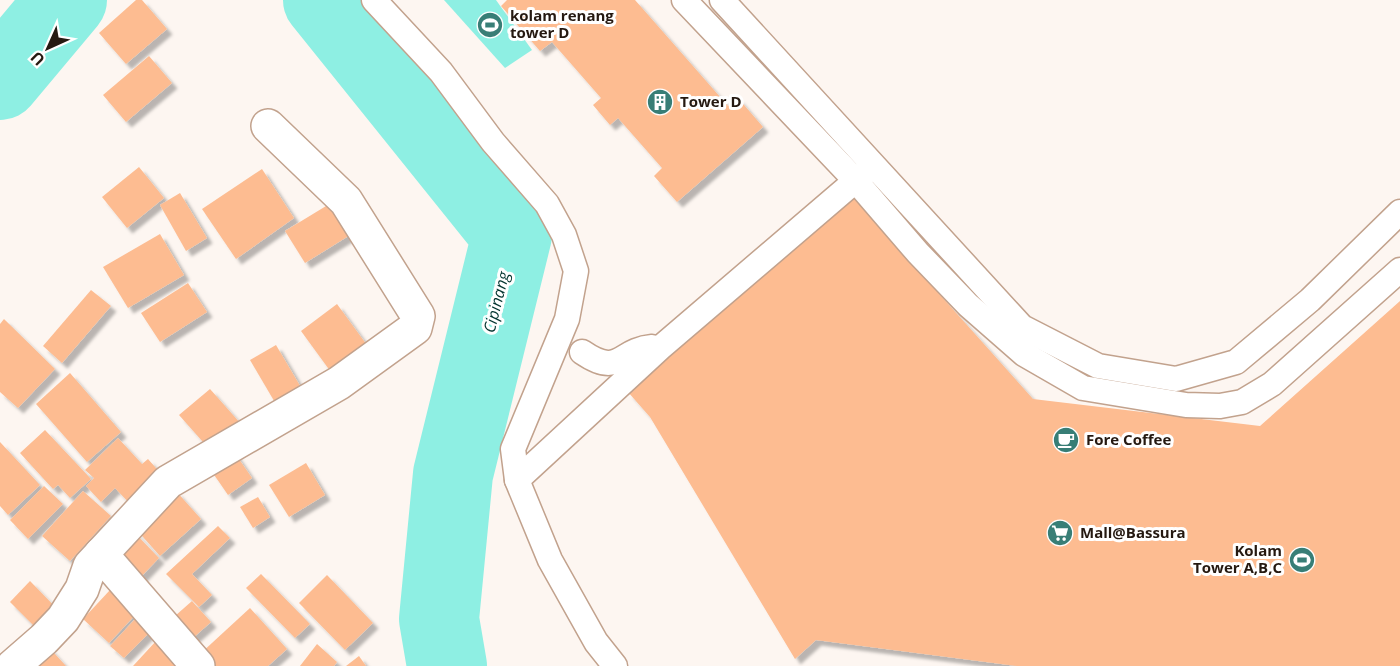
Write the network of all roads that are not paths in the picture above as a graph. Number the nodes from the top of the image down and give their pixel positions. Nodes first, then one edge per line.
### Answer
1 (374, 0) edge
2 (684, 0) edge
3 (722, 0) edge
4 (268, 126) dead end
5 (874, 164) junction
6 (856, 181) junction
7 (1400, 212) edge
8 (1400, 270) edge
9 (660, 348) junction
10 (582, 352) dead end
11 (517, 480) junction
12 (101, 554) junction
13 (13, 666) edge
14 (198, 666) edge
15 (615, 666) edge

1 - 11 lane
2 - 6 lane
3 - 5 lane
4 - 12 street
5 - 6 lane
5 - 7 lane
6 - 8 lane
6 - 9 lane
9 - 10 lane
9 - 11 lane
11 - 15 lane
12 - 13 street
12 - 14 street

